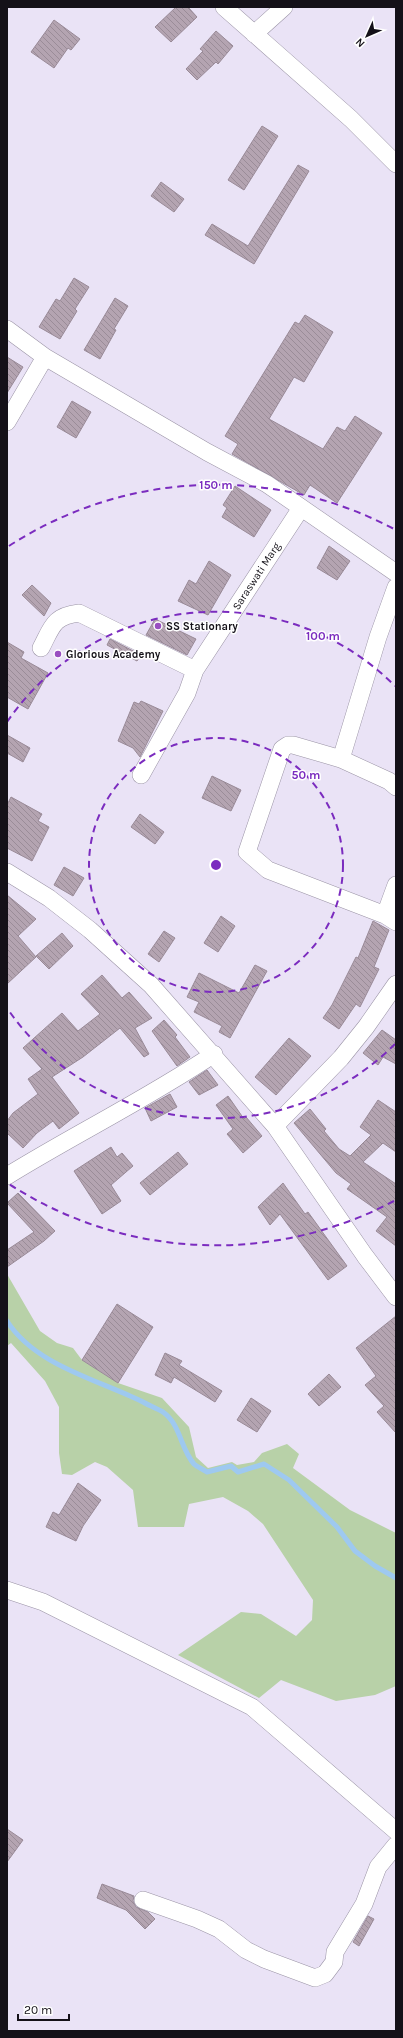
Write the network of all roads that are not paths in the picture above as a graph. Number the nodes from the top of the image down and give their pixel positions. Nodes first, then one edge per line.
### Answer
1 (224, 7) edge
2 (284, 7) edge
3 (254, 34) junction
4 (396, 164) edge
5 (7, 330) edge
6 (45, 357) junction
7 (7, 422) edge
8 (301, 508) junction
9 (396, 573) edge
10 (396, 587) edge
11 (41, 648) dead end
12 (195, 670) junction
13 (341, 759) junction
14 (141, 775) dead end
15 (396, 787) edge
16 (7, 872) edge
17 (396, 885) edge
18 (391, 918) edge
19 (396, 984) edge
20 (214, 1054) junction
21 (274, 1126) junction
22 (7, 1176) edge
23 (396, 1297) edge
24 (7, 1590) edge
25 (396, 1832) edge
26 (396, 1845) edge
27 (143, 1900) dead end

1 - 3 street
2 - 3 street
3 - 4 street
5 - 6 street
6 - 7 street
6 - 8 street
8 - 9 street
8 - 12 street, Saraswati Marg
10 - 13 street
11 - 12 street
12 - 14 street, Saraswati Marg
13 - 15 street
13 - 18 street
16 - 20 street
17 - 18 street
19 - 21 street
20 - 21 street
20 - 22 street
21 - 23 street
24 - 25 street
26 - 27 street

